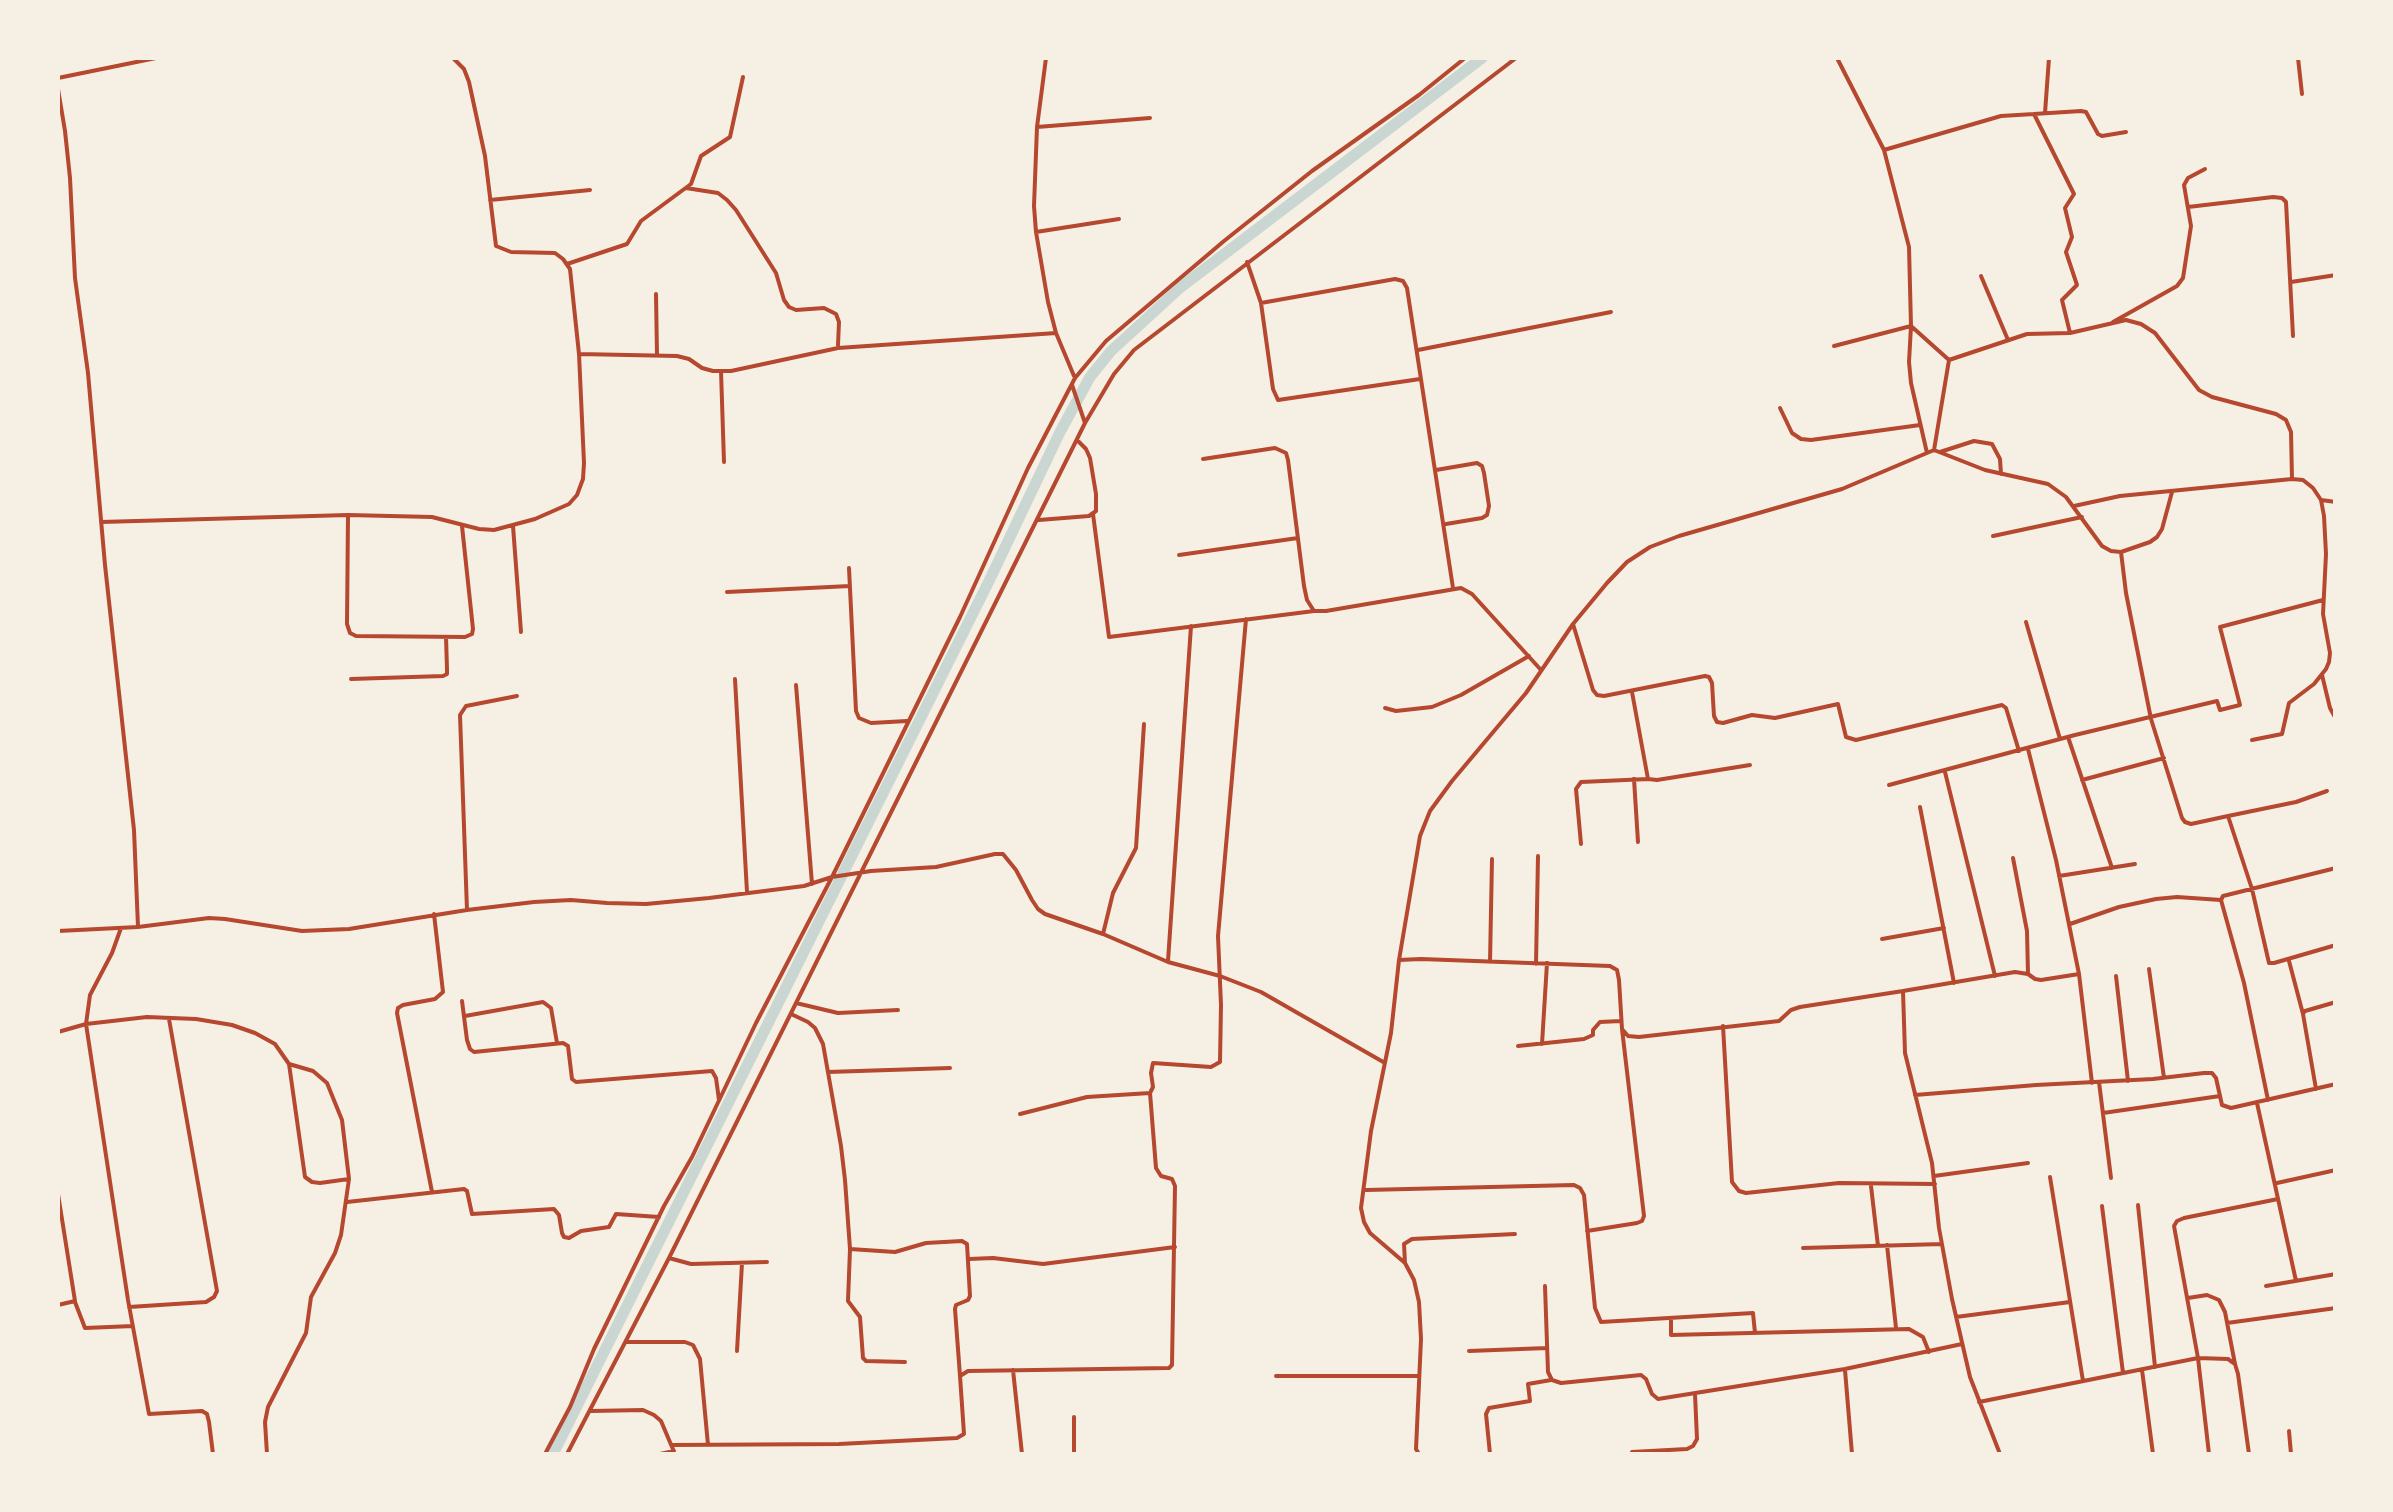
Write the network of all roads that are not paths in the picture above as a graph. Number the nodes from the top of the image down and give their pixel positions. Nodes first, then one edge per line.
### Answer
1 (156, 58) edge
2 (453, 58) edge
3 (1046, 58) edge
4 (1465, 58) edge
5 (1516, 58) edge
6 (1837, 58) edge
7 (2049, 58) edge
8 (2298, 58) edge
9 (58, 78) edge
10 (744, 78) dead end
11 (58, 89) edge
12 (2302, 94) dead end
13 (2034, 114) junction
14 (2045, 114) junction
15 (1150, 118) dead end
16 (1036, 127) junction
17 (2126, 132) dead end
18 (1884, 150) junction
19 (2205, 169) dead end
20 (686, 188) junction
21 (590, 190) dead end
22 (490, 200) junction
23 (2188, 207) junction
24 (1119, 219) dead end
25 (1036, 232) junction
26 (1248, 262) junction
27 (567, 264) junction
28 (2336, 275) edge
29 (1980, 276) dead end
30 (2290, 282) junction
31 (656, 294) dead end
32 (1261, 303) junction
33 (1611, 312) dead end
34 (2109, 324) junction
35 (1911, 326) junction
36 (1056, 333) junction
37 (2070, 333) junction
38 (2293, 336) dead end
39 (2008, 340) junction
40 (1834, 346) dead end
41 (838, 348) junction
42 (1418, 350) junction
43 (579, 354) junction
44 (656, 355) junction
45 (1950, 360) junction
46 (721, 371) junction
47 (1422, 379) junction
48 (1073, 381) junction
49 (1780, 408) dead end
50 (1084, 420) junction
51 (1920, 425) junction
52 (1077, 440) junction
53 (1936, 451) junction
54 (1926, 453) junction
55 (1203, 458) dead end
56 (724, 462) dead end
57 (1436, 470) junction
58 (2000, 474) junction
59 (2292, 478) junction
60 (2172, 491) junction
61 (2321, 500) junction
62 (2336, 502) edge
63 (2074, 506) junction
64 (1093, 514) junction
65 (348, 515) junction
66 (2082, 516) junction
67 (1037, 520) junction
68 (100, 522) junction
69 (462, 524) junction
70 (1444, 524) junction
71 (513, 526) junction
72 (1993, 536) dead end
73 (1298, 538) junction
74 (2121, 552) junction
75 (1178, 554) dead end
76 (848, 568) dead end
77 (850, 586) junction
78 (1454, 588) junction
79 (727, 592) dead end
80 (2324, 600) junction
81 (1314, 610) junction
82 (1246, 619) junction
83 (2026, 622) dead end
84 (1572, 624) junction
85 (1191, 626) junction
86 (521, 632) dead end
87 (446, 637) junction
88 (2333, 652) edge
89 (1529, 656) junction
90 (1542, 670) junction
91 (2322, 675) junction
92 (351, 679) dead end
93 (735, 679) dead end
94 (796, 684) dead end
95 (1632, 692) junction
96 (517, 696) dead end
97 (1385, 708) dead end
98 (2151, 718) junction
99 (2336, 719) edge
100 (907, 721) junction
101 (1144, 724) dead end
102 (2068, 737) junction
103 (2060, 739) junction
104 (2252, 740) dead end
105 (2028, 748) junction
106 (2019, 751) junction
107 (2164, 758) junction
108 (1750, 765) dead end
109 (1944, 771) junction
110 (1634, 779) junction
111 (1648, 779) junction
112 (2082, 780) junction
113 (1889, 785) dead end
114 (2328, 792) dead end
115 (1920, 807) dead end
116 (2228, 816) junction
117 (1638, 842) dead end
118 (1580, 844) dead end
119 (1538, 856) dead end
120 (2012, 858) dead end
121 (1492, 859) dead end
122 (2135, 864) dead end
123 (2112, 868) junction
124 (2336, 868) edge
125 (862, 873) junction
126 (2059, 876) junction
127 (832, 877) junction
128 (812, 884) junction
129 (2252, 889) junction
130 (747, 892) junction
131 (2221, 900) junction
132 (467, 910) junction
133 (434, 914) junction
134 (2069, 924) junction
135 (138, 927) junction
136 (121, 928) junction
137 (1944, 928) junction
138 (58, 930) edge
139 (1103, 934) junction
140 (1882, 938) dead end
141 (2336, 945) edge
142 (2288, 959) junction
143 (1398, 960) junction
144 (1168, 962) junction
145 (1490, 962) junction
146 (1547, 963) junction
147 (1536, 964) junction
148 (2149, 968) dead end
149 (2028, 974) junction
150 (2079, 974) junction
151 (1220, 976) junction
152 (1995, 976) junction
153 (2116, 976) dead end
154 (1954, 983) junction
155 (1903, 991) junction
156 (462, 1001) dead end
157 (2336, 1002) edge
158 (796, 1003) junction
159 (898, 1010) dead end
160 (791, 1014) junction
161 (2303, 1014) junction
162 (464, 1016) junction
163 (168, 1018) junction
164 (1621, 1021) junction
165 (86, 1024) junction
166 (1722, 1026) junction
167 (1622, 1029) junction
168 (58, 1032) edge
169 (557, 1043) junction
170 (1542, 1044) junction
171 (1518, 1046) dead end
172 (1385, 1063) junction
173 (290, 1064) junction
174 (950, 1068) dead end
175 (828, 1072) junction
176 (2164, 1078) junction
177 (2128, 1081) junction
178 (2099, 1082) junction
179 (2092, 1083) junction
180 (2336, 1084) edge
181 (2316, 1089) junction
182 (1150, 1092) junction
183 (1915, 1095) junction
184 (2220, 1096) junction
185 (719, 1100) junction
186 (2268, 1100) junction
187 (2257, 1103) junction
188 (2103, 1112) junction
189 (1020, 1114) dead end
190 (2028, 1163) dead end
191 (2336, 1170) edge
192 (1934, 1176) junction
193 (2050, 1177) dead end
194 (2112, 1178) dead end
195 (349, 1179) junction
196 (1871, 1184) junction
197 (1935, 1184) junction
198 (2275, 1184) junction
199 (1364, 1190) junction
200 (432, 1192) junction
201 (58, 1194) edge
202 (2278, 1198) junction
203 (347, 1202) junction
204 (2138, 1205) dead end
205 (2102, 1206) dead end
206 (659, 1217) junction
207 (1587, 1231) junction
208 (1515, 1234) dead end
209 (1942, 1244) junction
210 (1887, 1245) junction
211 (1878, 1246) junction
212 (1175, 1247) junction
213 (1803, 1248) dead end
214 (850, 1249) junction
215 (669, 1258) junction
216 (968, 1259) junction
217 (767, 1262) dead end
218 (742, 1263) junction
219 (1406, 1263) junction
220 (2336, 1274) edge
221 (2296, 1282) junction
222 (1544, 1286) dead end
223 (2266, 1286) dead end
224 (2188, 1298) junction
225 (75, 1301) junction
226 (2070, 1302) junction
227 (58, 1304) edge
228 (129, 1307) junction
229 (2336, 1308) edge
230 (1956, 1316) junction
231 (1671, 1318) junction
232 (2227, 1323) junction
233 (132, 1326) junction
234 (1896, 1328) junction
235 (1755, 1333) junction
236 (626, 1342) junction
237 (1962, 1344) junction
238 (1547, 1348) junction
239 (737, 1351) dead end
240 (1469, 1351) dead end
241 (1929, 1352) junction
242 (2198, 1358) junction
243 (905, 1362) dead end
244 (2234, 1364) junction
245 (2155, 1367) junction
246 (1845, 1369) junction
247 (2142, 1369) junction
248 (1013, 1370) junction
249 (2122, 1373) junction
250 (960, 1376) junction
251 (1276, 1376) dead end
252 (1420, 1376) junction
253 (1552, 1380) junction
254 (2083, 1381) junction
255 (1695, 1394) junction
256 (1979, 1402) junction
257 (591, 1411) junction
258 (1074, 1417) dead end
259 (2289, 1430) dead end
260 (708, 1445) junction
261 (674, 1450) edge
262 (1632, 1452) edge
263 (213, 1454) edge
264 (267, 1454) edge
265 (545, 1454) edge
266 (567, 1454) edge
267 (660, 1454) edge
268 (1022, 1454) edge
269 (1074, 1454) edge
270 (1419, 1454) edge
271 (1490, 1454) edge
272 (1852, 1454) edge
273 (2000, 1454) edge
274 (2153, 1454) edge
275 (2209, 1454) edge
276 (2249, 1454) edge
277 (2291, 1454) edge

1 - 9 street
2 - 22 street
3 - 16 street
4 - 48 street
5 - 26 street
6 - 18 street
7 - 14 street
8 - 12 street
10 - 20 street
11 - 68 street
13 - 14 street
13 - 18 street
13 - 37 street
14 - 17 street
15 - 16 street
16 - 25 street
18 - 35 street
19 - 23 street
20 - 27 street
20 - 41 street
21 - 22 street
22 - 27 street
23 - 30 street
23 - 34 street
24 - 25 street
25 - 36 street
26 - 32 street
26 - 50 street
27 - 43 street
28 - 30 street
29 - 39 street
30 - 38 street
31 - 44 street
32 - 42 street
32 - 47 street
33 - 42 street
34 - 37 street
34 - 59 street
35 - 40 street
35 - 45 street
35 - 51 street
36 - 41 street
36 - 48 street
37 - 39 street
39 - 45 street
41 - 46 street
42 - 47 street
43 - 44 street
43 - 71 street
44 - 46 street
45 - 53 street
46 - 56 street
47 - 57 street
48 - 50 street
48 - 100 street
49 - 51 street
50 - 52 street
51 - 54 street
52 - 64 street
52 - 67 street
53 - 54 street
53 - 58 street
53 - 58 street
54 - 84 street
55 - 73 street
57 - 70 street
57 - 70 street
58 - 63 street
59 - 60 street
59 - 61 street
60 - 63 street
60 - 74 street
61 - 62 street
61 - 80 street
63 - 66 street
64 - 67 street
64 - 85 street
65 - 68 street
65 - 69 street
65 - 87 street
66 - 72 street
66 - 74 street
67 - 125 street
68 - 135 street
69 - 71 street
69 - 87 street
70 - 78 street
71 - 86 street
73 - 75 street
73 - 81 street
74 - 98 street
76 - 77 street
77 - 79 street
77 - 100 street
78 - 81 street
78 - 89 street
80 - 88 street
80 - 98 street
81 - 82 street
82 - 85 street
82 - 151 street
83 - 103 street
84 - 90 street
84 - 95 street
85 - 144 street
87 - 92 street
88 - 91 street
89 - 90 street
89 - 97 street
90 - 143 street
91 - 99 street
91 - 104 street
93 - 130 street
94 - 128 street
95 - 106 street
95 - 111 street
96 - 132 street
98 - 102 street
98 - 107 street
100 - 127 street
101 - 139 street
102 - 103 street
102 - 112 street
103 - 105 street
105 - 106 street
105 - 126 street
106 - 109 street
107 - 112 street
107 - 116 street
108 - 111 street
109 - 113 street
109 - 152 street
110 - 111 street
110 - 117 street
110 - 118 street
112 - 123 street
114 - 116 street
115 - 137 street
116 - 129 street
119 - 147 street
120 - 149 street
121 - 145 street
122 - 123 street
123 - 126 street
124 - 129 street
125 - 127 street
125 - 139 street
125 - 158 street
126 - 134 street
127 - 128 street
127 - 185 street
128 - 130 street
129 - 131 street
129 - 142 street
130 - 132 street
131 - 134 street
131 - 186 street
132 - 133 street
133 - 135 street
133 - 200 street
134 - 150 street
135 - 136 street
136 - 138 street
136 - 165 street
137 - 140 street
137 - 154 street
139 - 144 street
141 - 142 street
142 - 161 street
143 - 145 street
143 - 172 street
144 - 151 street
145 - 147 street
146 - 147 street
146 - 164 street
146 - 170 street
148 - 176 street
149 - 150 street
149 - 152 street
150 - 179 street
151 - 172 street
151 - 182 street
152 - 154 street
153 - 177 street
154 - 155 street
155 - 166 street
155 - 183 street
156 - 162 street
157 - 161 street
158 - 159 street
158 - 160 street
160 - 175 street
160 - 215 street
161 - 181 street
162 - 169 street
162 - 169 street
163 - 165 street
163 - 173 street
163 - 228 street
164 - 167 street
164 - 170 street
165 - 168 street
165 - 228 street
166 - 167 street
166 - 196 street
167 - 207 street
169 - 185 street
170 - 171 street
172 - 199 street
173 - 195 street
173 - 195 street
174 - 175 street
175 - 214 street
176 - 177 street
176 - 184 street
177 - 178 street
178 - 179 street
178 - 188 street
179 - 183 street
180 - 181 street
181 - 186 street
182 - 189 street
182 - 212 street
183 - 192 street
184 - 187 street
184 - 188 street
185 - 206 street
186 - 187 street
187 - 198 street
188 - 194 street
190 - 192 street
191 - 198 street
192 - 197 street
193 - 226 street
195 - 203 street
196 - 197 street
196 - 211 street
197 - 209 street
198 - 202 street
199 - 207 street
199 - 219 street
200 - 203 street
200 - 206 street
201 - 225 street
202 - 221 street
202 - 224 street
203 - 264 street
204 - 245 street
205 - 249 street
206 - 265 street
207 - 231 street
208 - 219 street
209 - 210 street
209 - 230 street
210 - 211 street
210 - 234 street
211 - 213 street
212 - 216 street
212 - 248 street
214 - 216 street
214 - 243 street
215 - 218 street
215 - 236 street
216 - 250 street
217 - 218 street
218 - 239 street
219 - 252 street
220 - 221 street
221 - 223 street
222 - 238 street
224 - 232 street
224 - 242 street
225 - 227 street
225 - 233 street
226 - 230 street
226 - 254 street
228 - 233 street
229 - 232 street
230 - 237 street
231 - 235 street
231 - 235 street
232 - 244 street
233 - 263 street
234 - 235 street
234 - 241 street
236 - 257 street
236 - 260 street
237 - 241 street
237 - 256 street
238 - 240 street
238 - 253 street
241 - 246 street
242 - 244 street
242 - 245 street
242 - 275 street
244 - 276 street
245 - 247 street
246 - 255 street
246 - 272 street
247 - 249 street
247 - 274 street
248 - 250 street
248 - 268 street
249 - 254 street
250 - 260 street
251 - 252 street
252 - 270 street
253 - 255 street
253 - 271 street
254 - 256 street
255 - 262 street
256 - 273 street
257 - 261 street
257 - 266 street
258 - 269 street
259 - 277 street
260 - 261 street
261 - 267 street

